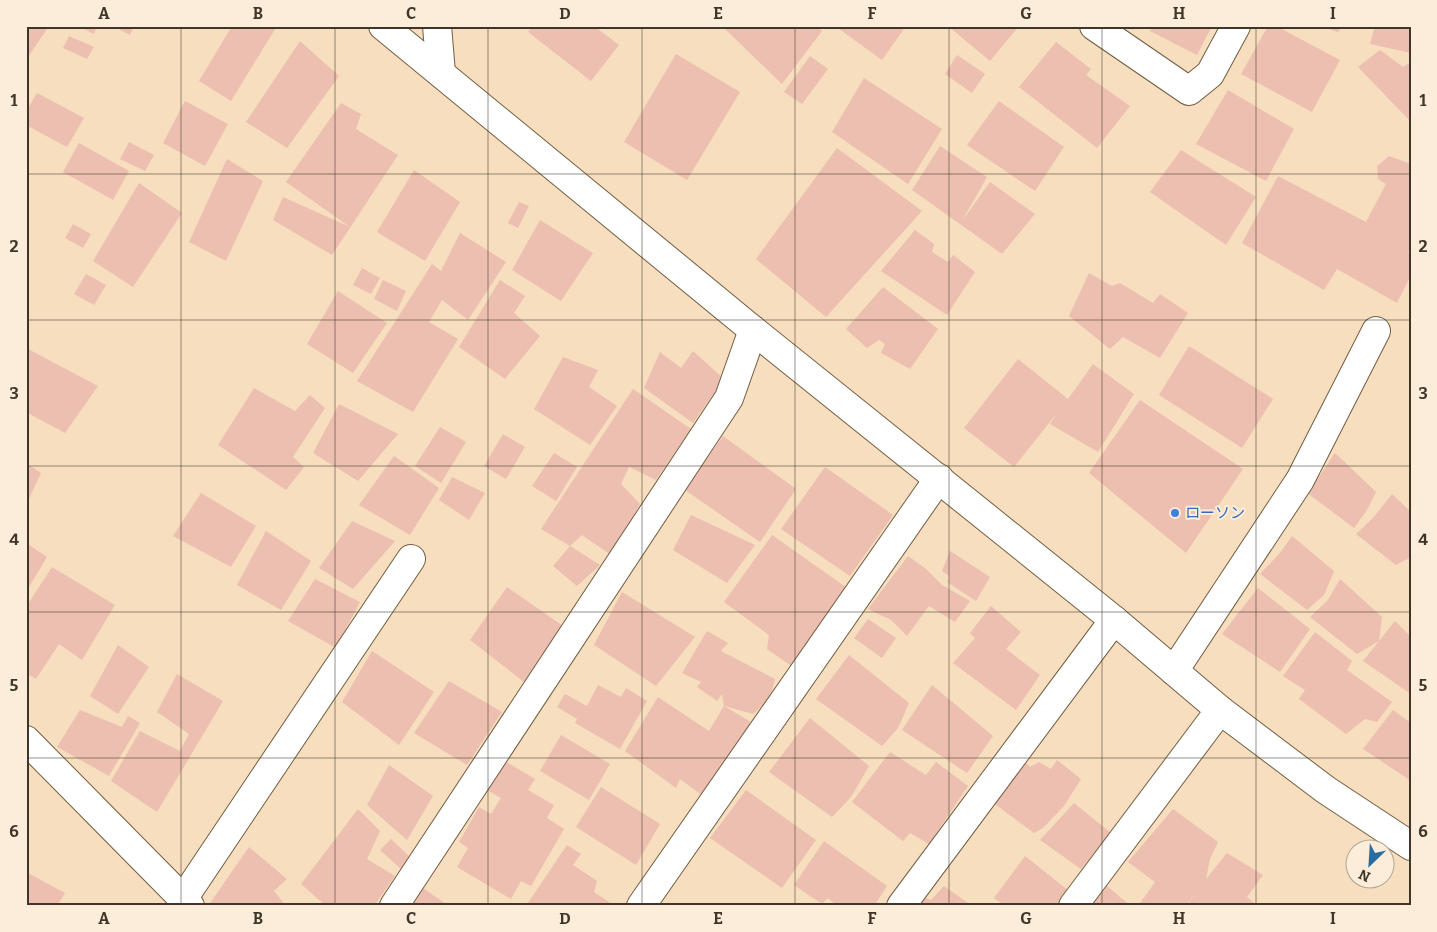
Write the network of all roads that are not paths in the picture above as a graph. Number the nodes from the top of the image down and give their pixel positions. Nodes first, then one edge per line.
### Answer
1 (383, 26) edge
2 (437, 26) edge
3 (1094, 26) edge
4 (1236, 26) edge
5 (441, 73) junction
6 (754, 330) junction
7 (1376, 331) dead end
8 (939, 478) junction
9 (411, 559) dead end
10 (1114, 620) junction
11 (1174, 671) junction
12 (1220, 710) junction
13 (26, 740) edge
14 (1411, 846) edge
15 (187, 902) edge
16 (394, 906) edge
17 (641, 906) edge
18 (901, 906) edge
19 (1073, 906) edge

1 - 5 street
2 - 5 street
3 - 4 street
5 - 6 street
6 - 8 street
6 - 16 street
7 - 11 street
8 - 10 street
8 - 17 street
9 - 15 street
10 - 11 street
10 - 18 street
11 - 12 street
12 - 14 street
12 - 19 street
13 - 15 street

